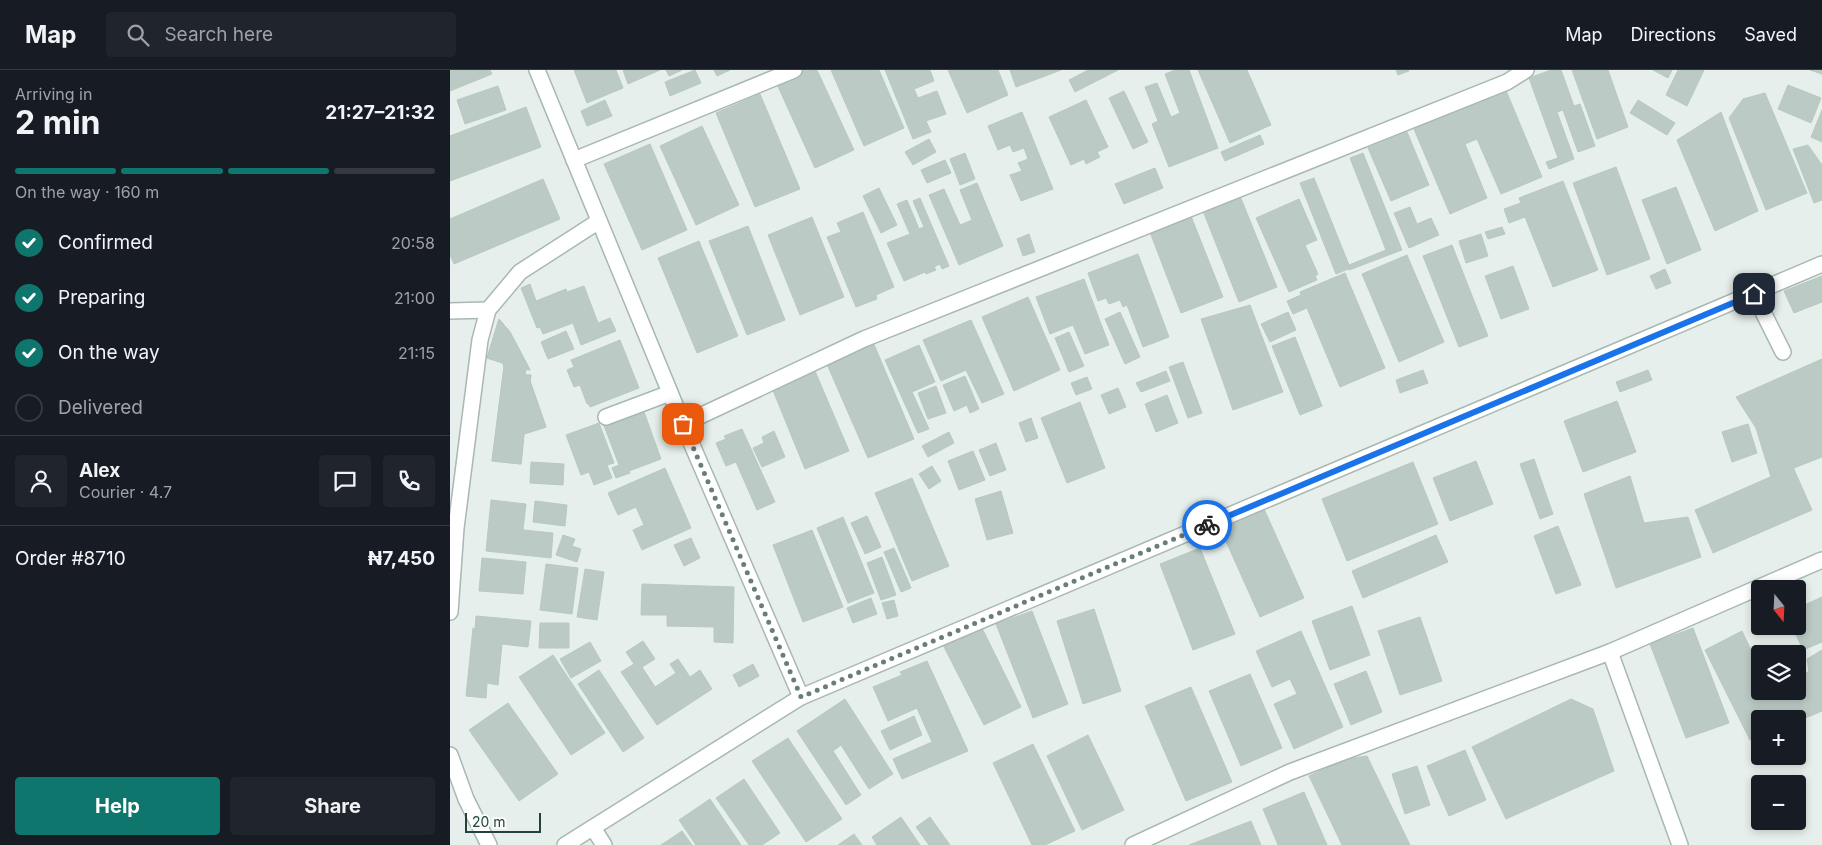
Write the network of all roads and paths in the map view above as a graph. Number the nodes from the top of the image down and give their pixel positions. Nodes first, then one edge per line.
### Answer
1 (537, 70) edge
2 (794, 70) edge
3 (1526, 70) edge
4 (574, 160) junction
5 (598, 221) junction
6 (1822, 264) edge
7 (1754, 294) junction
8 (488, 310) junction
9 (450, 311) edge
10 (1783, 352) dead end
11 (670, 393) junction
12 (606, 417) dead end
13 (683, 424) junction
14 (1822, 560) edge
15 (450, 612) edge
16 (1610, 652) junction
17 (801, 697) junction
18 (450, 755) edge
19 (593, 828) junction
20 (489, 845) edge
21 (565, 845) edge
22 (604, 845) edge
23 (1132, 845) edge
24 (1680, 845) edge

1 - 4 street
2 - 4 street
3 - 13 street
4 - 5 street
5 - 8 street
5 - 11 street
6 - 7 street
7 - 10 street
7 - 17 street
8 - 9 street
8 - 15 street
11 - 12 street
11 - 13 street
13 - 17 street
14 - 16 street
16 - 23 street
16 - 24 street
17 - 19 street
18 - 20 street
19 - 21 street
19 - 22 street

